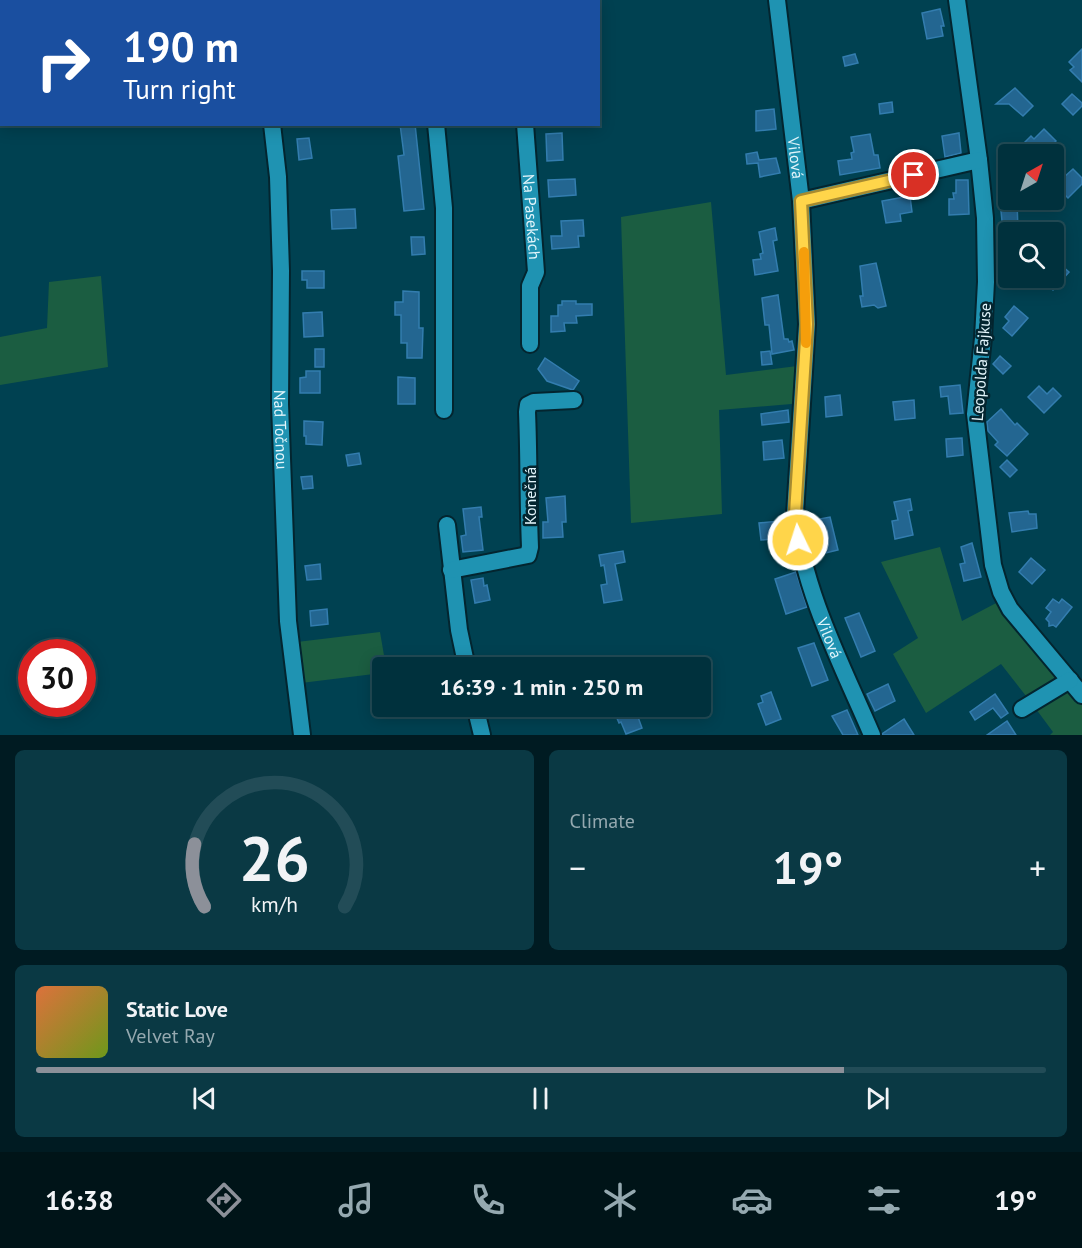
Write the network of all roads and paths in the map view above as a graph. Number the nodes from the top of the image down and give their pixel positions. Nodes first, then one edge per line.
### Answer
1 (777, 0) edge
2 (957, 0) edge
3 (272, 126) edge
4 (436, 126) edge
5 (525, 126) edge
6 (979, 160) junction
7 (801, 201) junction
8 (530, 344) dead end
9 (574, 400) dead end
10 (444, 410) dead end
11 (447, 525) dead end
12 (451, 570) junction
13 (465, 657) edge
14 (1070, 680) junction
15 (1082, 695) edge
16 (1023, 709) dead end
17 (478, 717) edge
18 (302, 735) edge
19 (482, 735) edge
20 (872, 735) edge

1 - 7 street, Vilová
2 - 6 street, Leopolda Fajkuse
3 - 18 street, Nad Točnou
4 - 10 street
5 - 8 street, Na Pasekách
6 - 7 street
6 - 14 street, Leopolda Fajkuse
7 - 20 street, Vilová
9 - 12 street, Konečná
11 - 12 street
12 - 13 street
14 - 15 street, Leopolda Fajkuse
14 - 16 street
17 - 19 street

